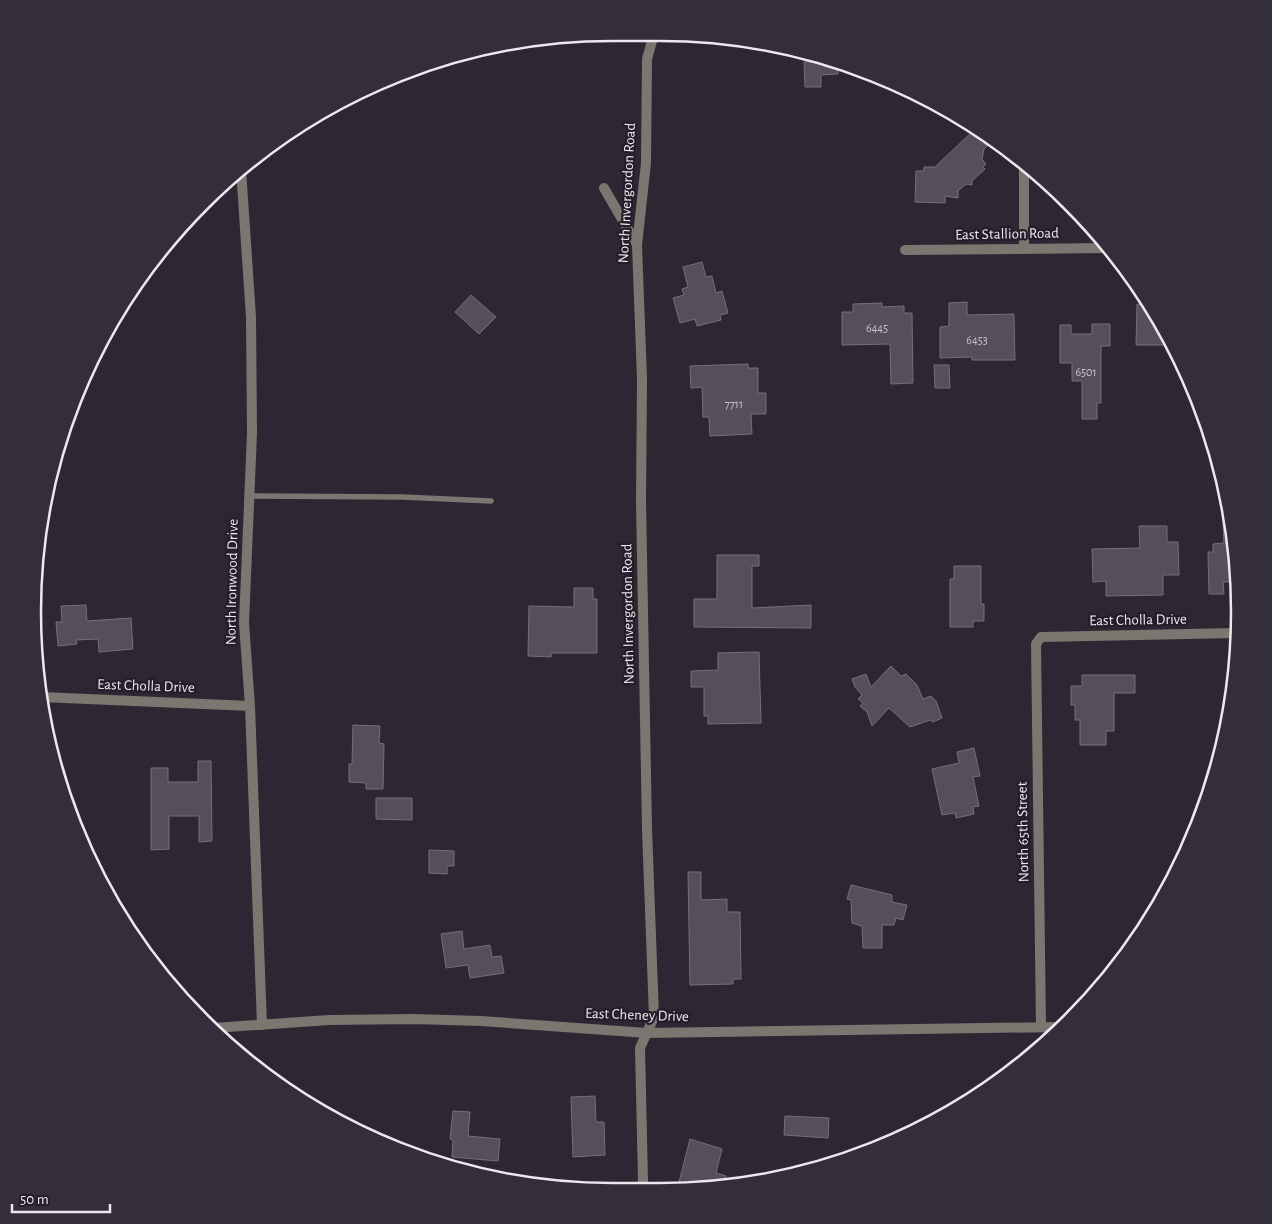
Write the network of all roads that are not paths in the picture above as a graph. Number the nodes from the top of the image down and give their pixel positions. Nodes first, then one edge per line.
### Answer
1 (652, 41) edge
2 (1024, 173) edge
3 (242, 178) edge
4 (604, 188) dead end
5 (637, 245) junction
6 (1099, 248) edge
7 (1024, 249) junction
8 (905, 250) dead end
9 (249, 496) junction
10 (491, 501) dead end
11 (1230, 633) edge
12 (1041, 637) joint
13 (48, 697) edge
14 (250, 706) junction
15 (262, 1025) junction
16 (1041, 1027) junction
17 (1052, 1027) edge
18 (221, 1028) edge
19 (647, 1032) junction
20 (642, 1183) edge

1 - 5 street, North Invergordon Road
2 - 7 street
3 - 9 street, North Ironwood Drive
4 - 5 street
5 - 19 street, North Invergordon Road
6 - 7 street, East Stallion Road
7 - 8 street, East Stallion Road
9 - 10 lane
9 - 14 street, North Ironwood Drive
11 - 12 street, East Cholla Drive
12 - 16 street, North 65th Street
13 - 14 street, East Cholla Drive
14 - 15 street, North Ironwood Drive
15 - 18 street, East Cheney Drive
15 - 19 street, East Cheney Drive
16 - 17 street, East Cheney Drive
16 - 19 street, East Cheney Drive
19 - 20 street, North Invergordon Road

